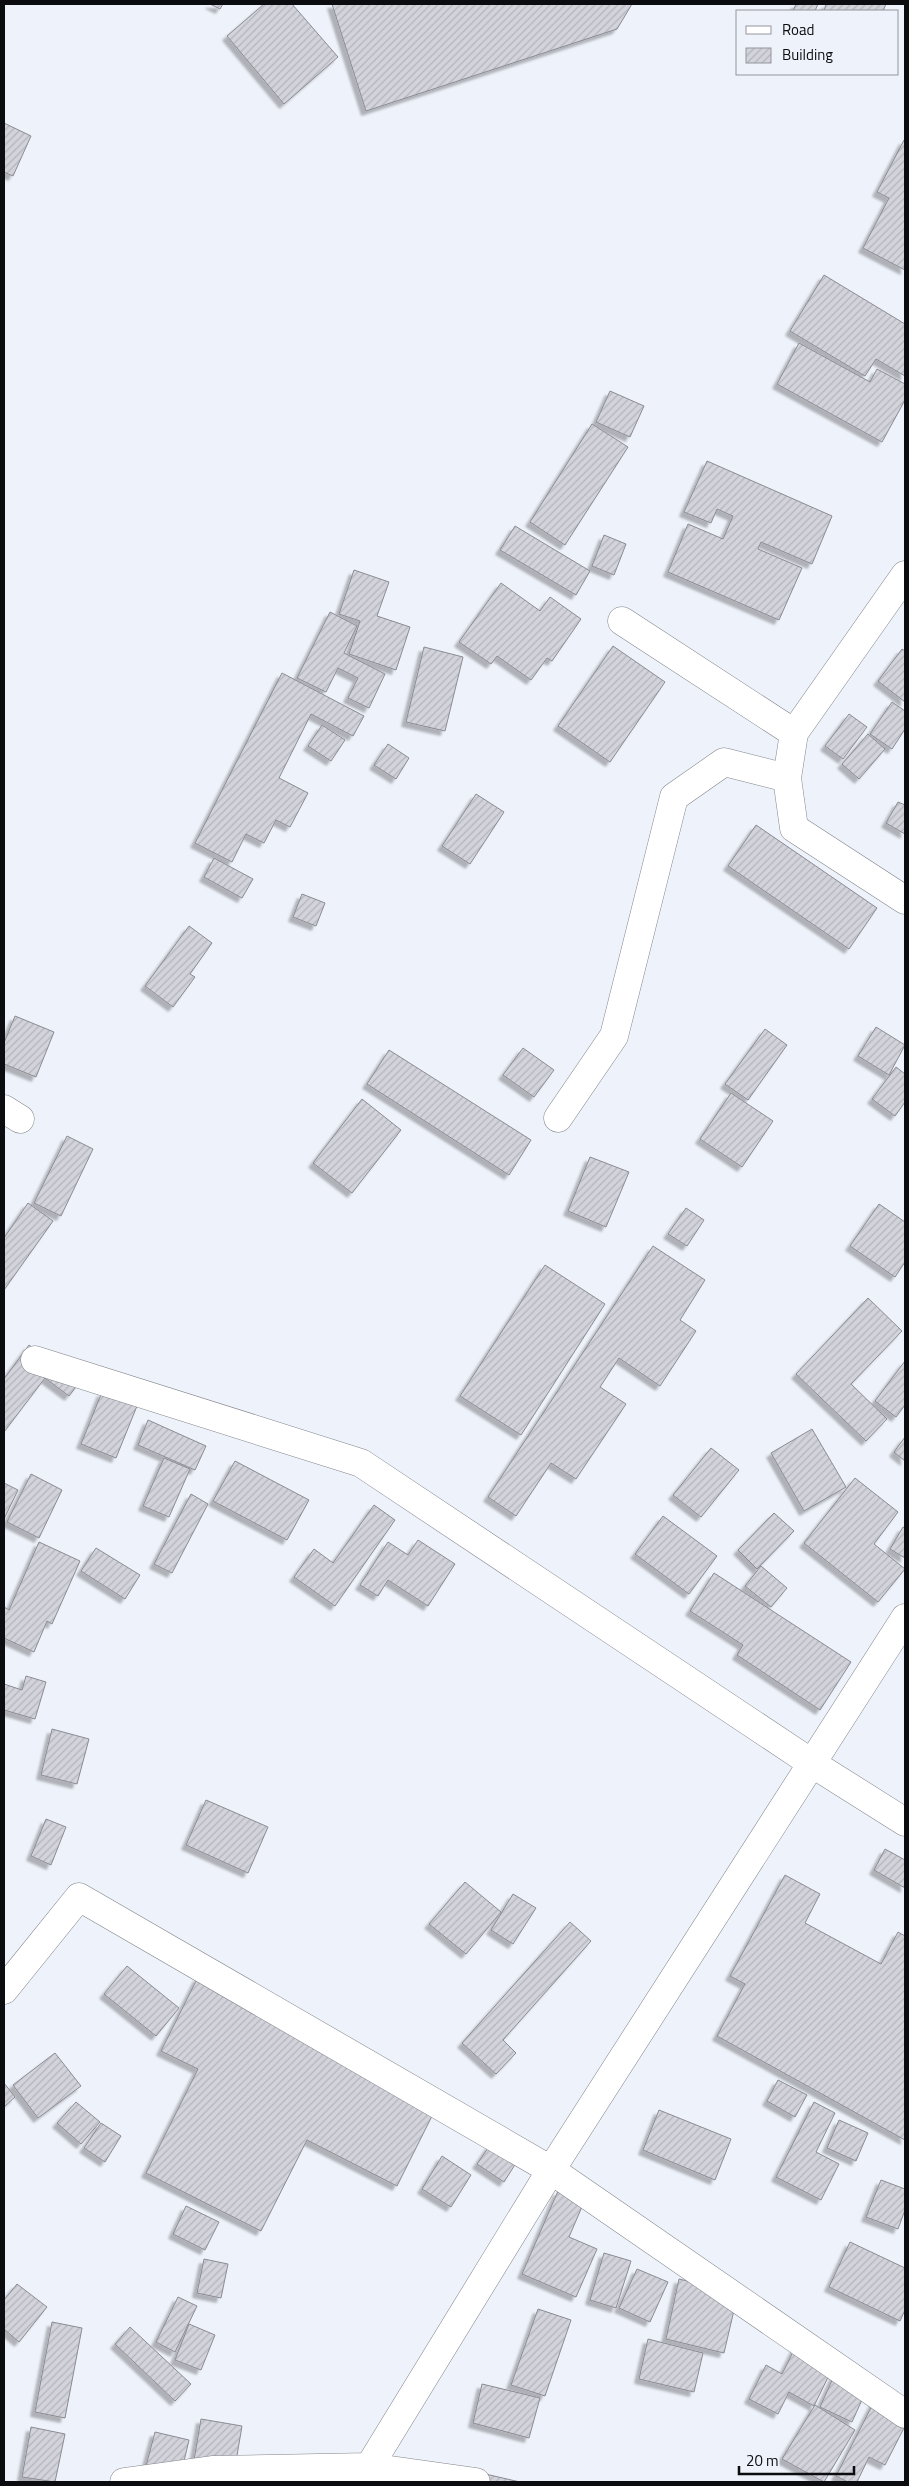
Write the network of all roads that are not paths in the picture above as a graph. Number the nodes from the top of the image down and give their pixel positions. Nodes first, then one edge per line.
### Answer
1 (905, 575) edge
2 (622, 621) dead end
3 (794, 733) junction
4 (787, 778) junction
5 (905, 900) edge
6 (558, 1118) dead end
7 (35, 1360) dead end
8 (905, 1618) edge
9 (813, 1764) junction
10 (905, 1822) edge
11 (4, 1990) edge
12 (551, 2170) junction
13 (905, 2414) edge
14 (368, 2466) junction
15 (124, 2482) edge
16 (476, 2482) edge

1 - 3 street
2 - 3 street
3 - 4 street
4 - 5 street
4 - 6 street
7 - 9 street
8 - 9 street
9 - 10 street
9 - 12 street
11 - 12 street
12 - 13 street
12 - 14 street
14 - 15 street
14 - 16 street

